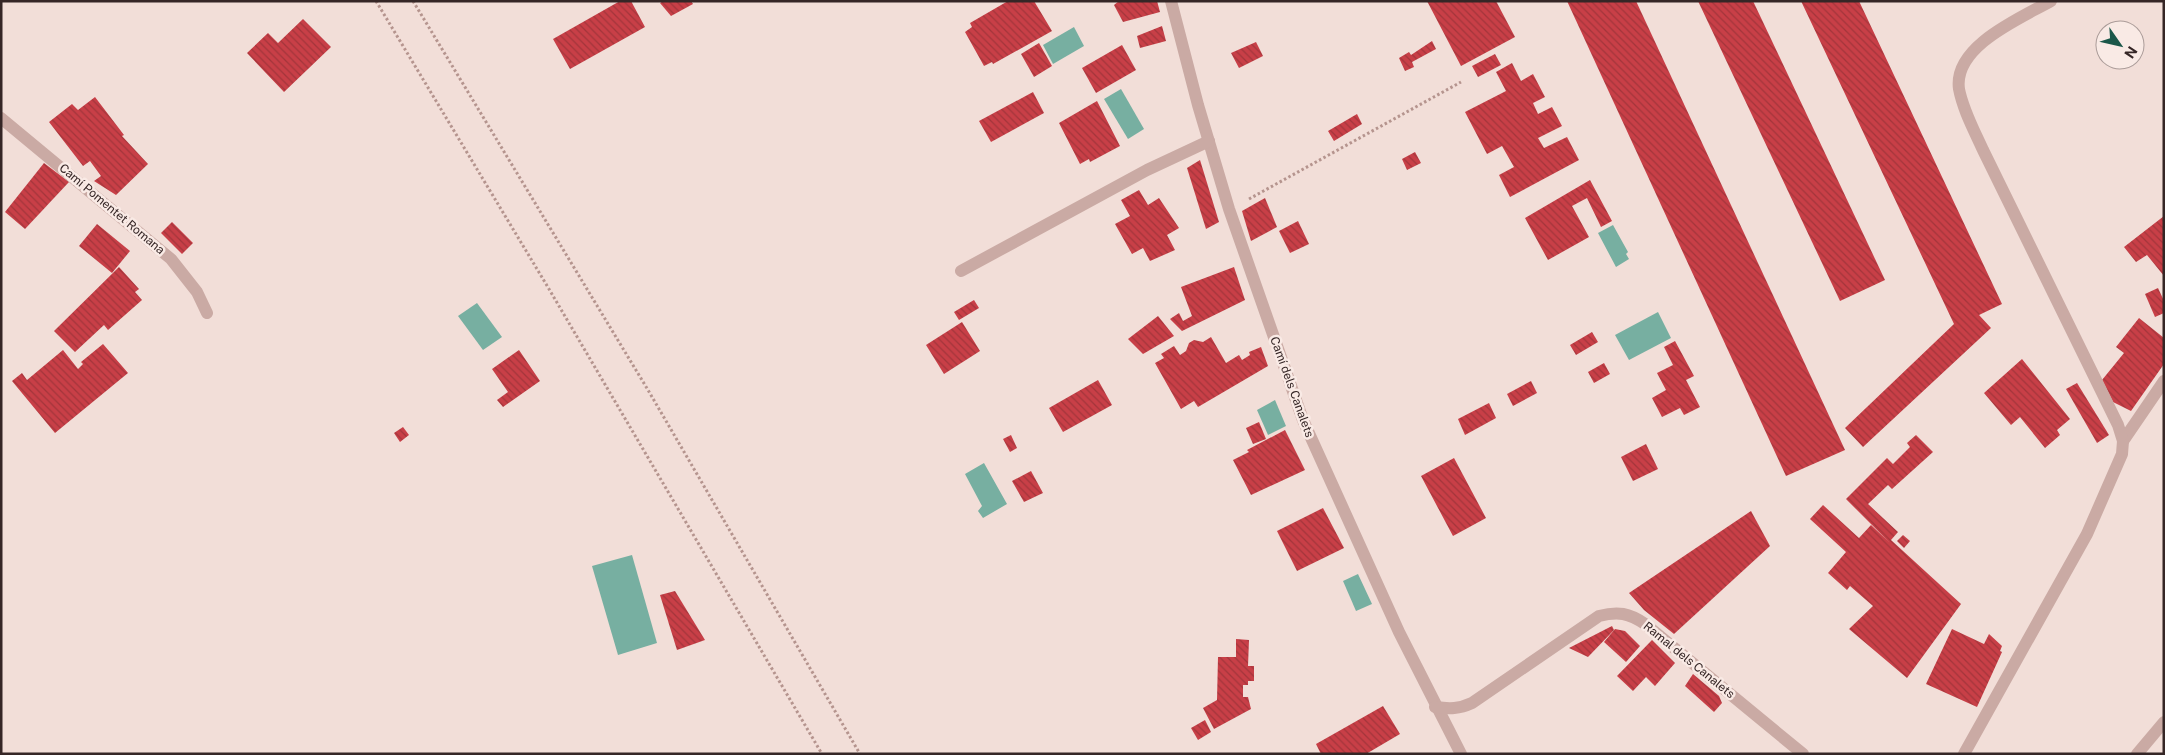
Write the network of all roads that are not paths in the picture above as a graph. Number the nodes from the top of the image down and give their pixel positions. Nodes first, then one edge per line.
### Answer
1 (1170, 1) edge
2 (2051, 1) edge
3 (1, 118) edge
4 (1209, 141) junction
5 (960, 272) dead end
6 (207, 313) dead end
7 (2164, 380) edge
8 (2123, 441) junction
9 (1435, 707) junction
10 (2164, 722) edge
11 (1461, 754) edge
12 (1803, 754) edge
13 (1964, 754) edge
14 (2137, 754) edge

1 - 4 street, Camí dels Canalets
2 - 8 street
3 - 6 street, Camí Pomentet Romana
4 - 5 street
4 - 9 street, Camí dels Canalets
7 - 8 street
8 - 13 street
9 - 11 street, Camí dels Canalets
9 - 12 street, Ramal dels Canalets
10 - 14 street

